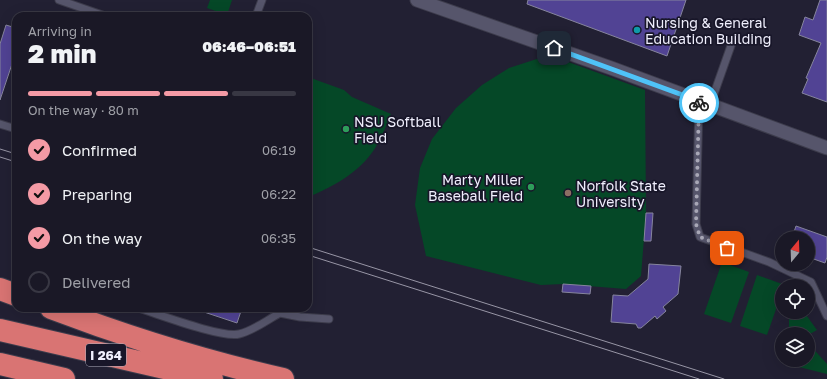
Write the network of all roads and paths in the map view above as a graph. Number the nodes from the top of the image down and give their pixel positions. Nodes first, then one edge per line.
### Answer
1 (59, 0) edge
2 (262, 0) edge
3 (417, 0) edge
4 (94, 12) edge
5 (258, 12) edge
6 (733, 40) dead end
7 (704, 103) junction
8 (0, 124) edge
9 (12, 128) edge
10 (827, 148) edge
11 (0, 289) edge
12 (12, 294) edge
13 (62, 312) edge
14 (151, 312) edge
15 (827, 316) edge
16 (329, 319) dead end
17 (0, 330) edge
18 (0, 364) edge
19 (64, 379) edge
20 (212, 379) edge
21 (283, 379) edge

1 - 4 lane
2 - 5 lane
3 - 7 street
6 - 7 lane
7 - 10 street
7 - 15 lane
8 - 9 lane
11 - 12 highway
13 - 21 highway
14 - 16 lane
17 - 20 highway, I 264
18 - 19 highway

